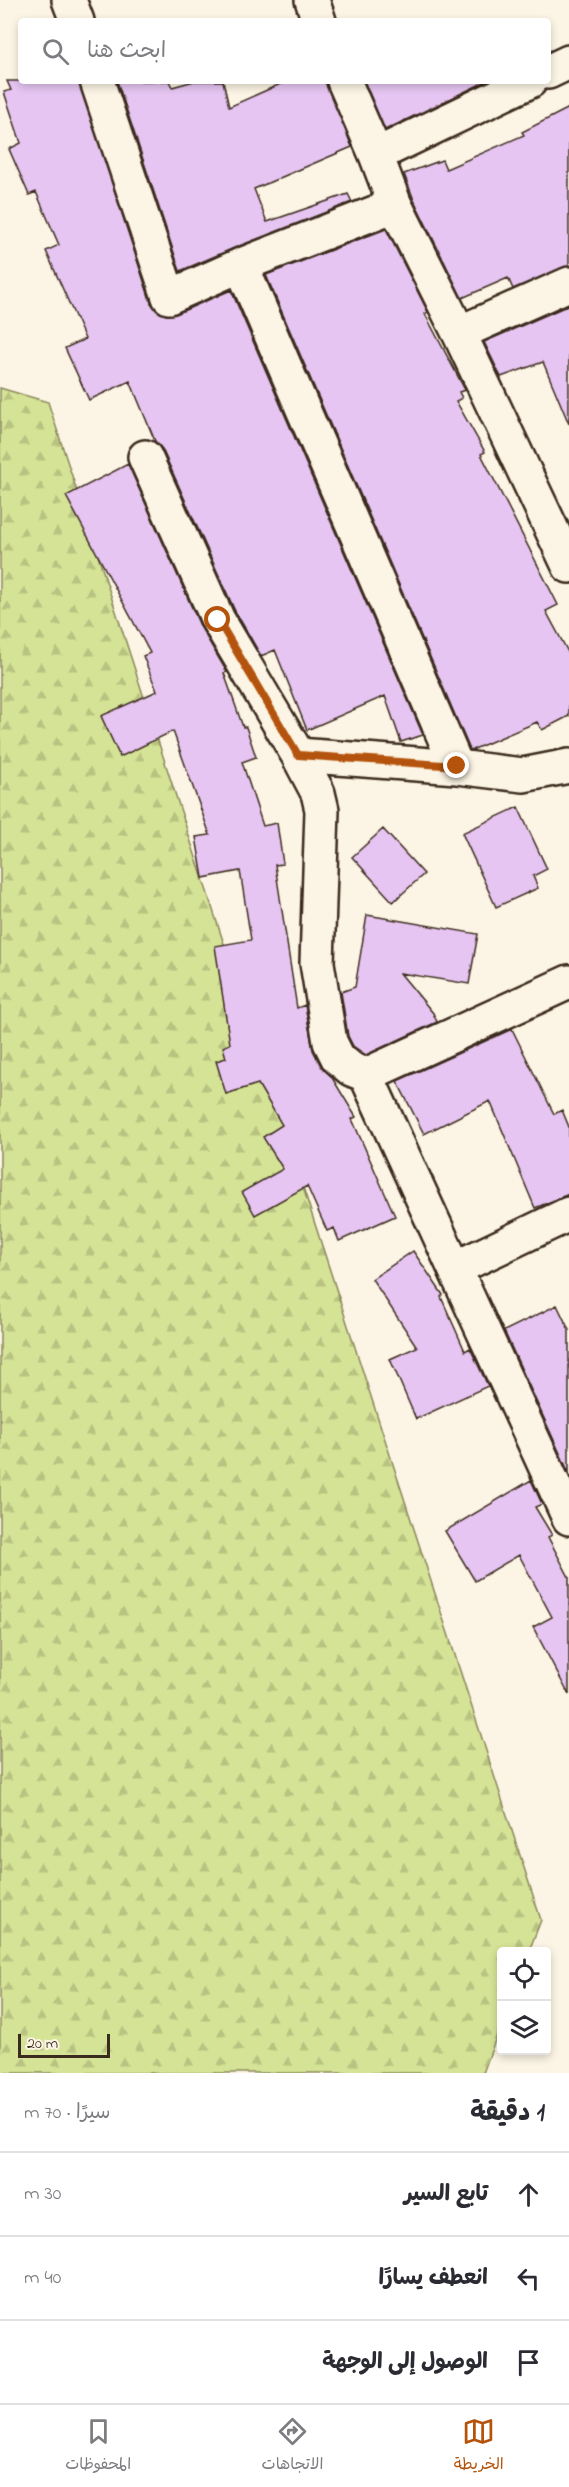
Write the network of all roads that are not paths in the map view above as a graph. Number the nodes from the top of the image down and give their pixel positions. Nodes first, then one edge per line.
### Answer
1 (69, 0) edge
2 (312, 0) edge
3 (75, 18) edge
4 (318, 18) edge
5 (569, 62) edge
6 (551, 71) edge
7 (98, 84) edge
8 (345, 84) edge
9 (524, 84) edge
10 (376, 155) junction
11 (394, 204) junction
12 (241, 265) junction
13 (569, 284) edge
14 (459, 333) junction
15 (145, 457) dead end
16 (569, 566) edge
17 (298, 755) junction
18 (457, 766) junction
19 (569, 766) edge
20 (569, 982) edge
21 (366, 1075) junction
22 (569, 1214) edge
23 (456, 1268) junction
24 (569, 1518) edge

1 - 3 street
2 - 4 street
5 - 6 street
7 - 12 street
8 - 10 street
9 - 10 street
10 - 11 street
11 - 12 street
11 - 14 street
12 - 18 street
13 - 14 street
14 - 16 street
15 - 17 street
17 - 18 street
17 - 21 street
18 - 19 street
20 - 21 street
21 - 23 street
22 - 23 street
23 - 24 street

